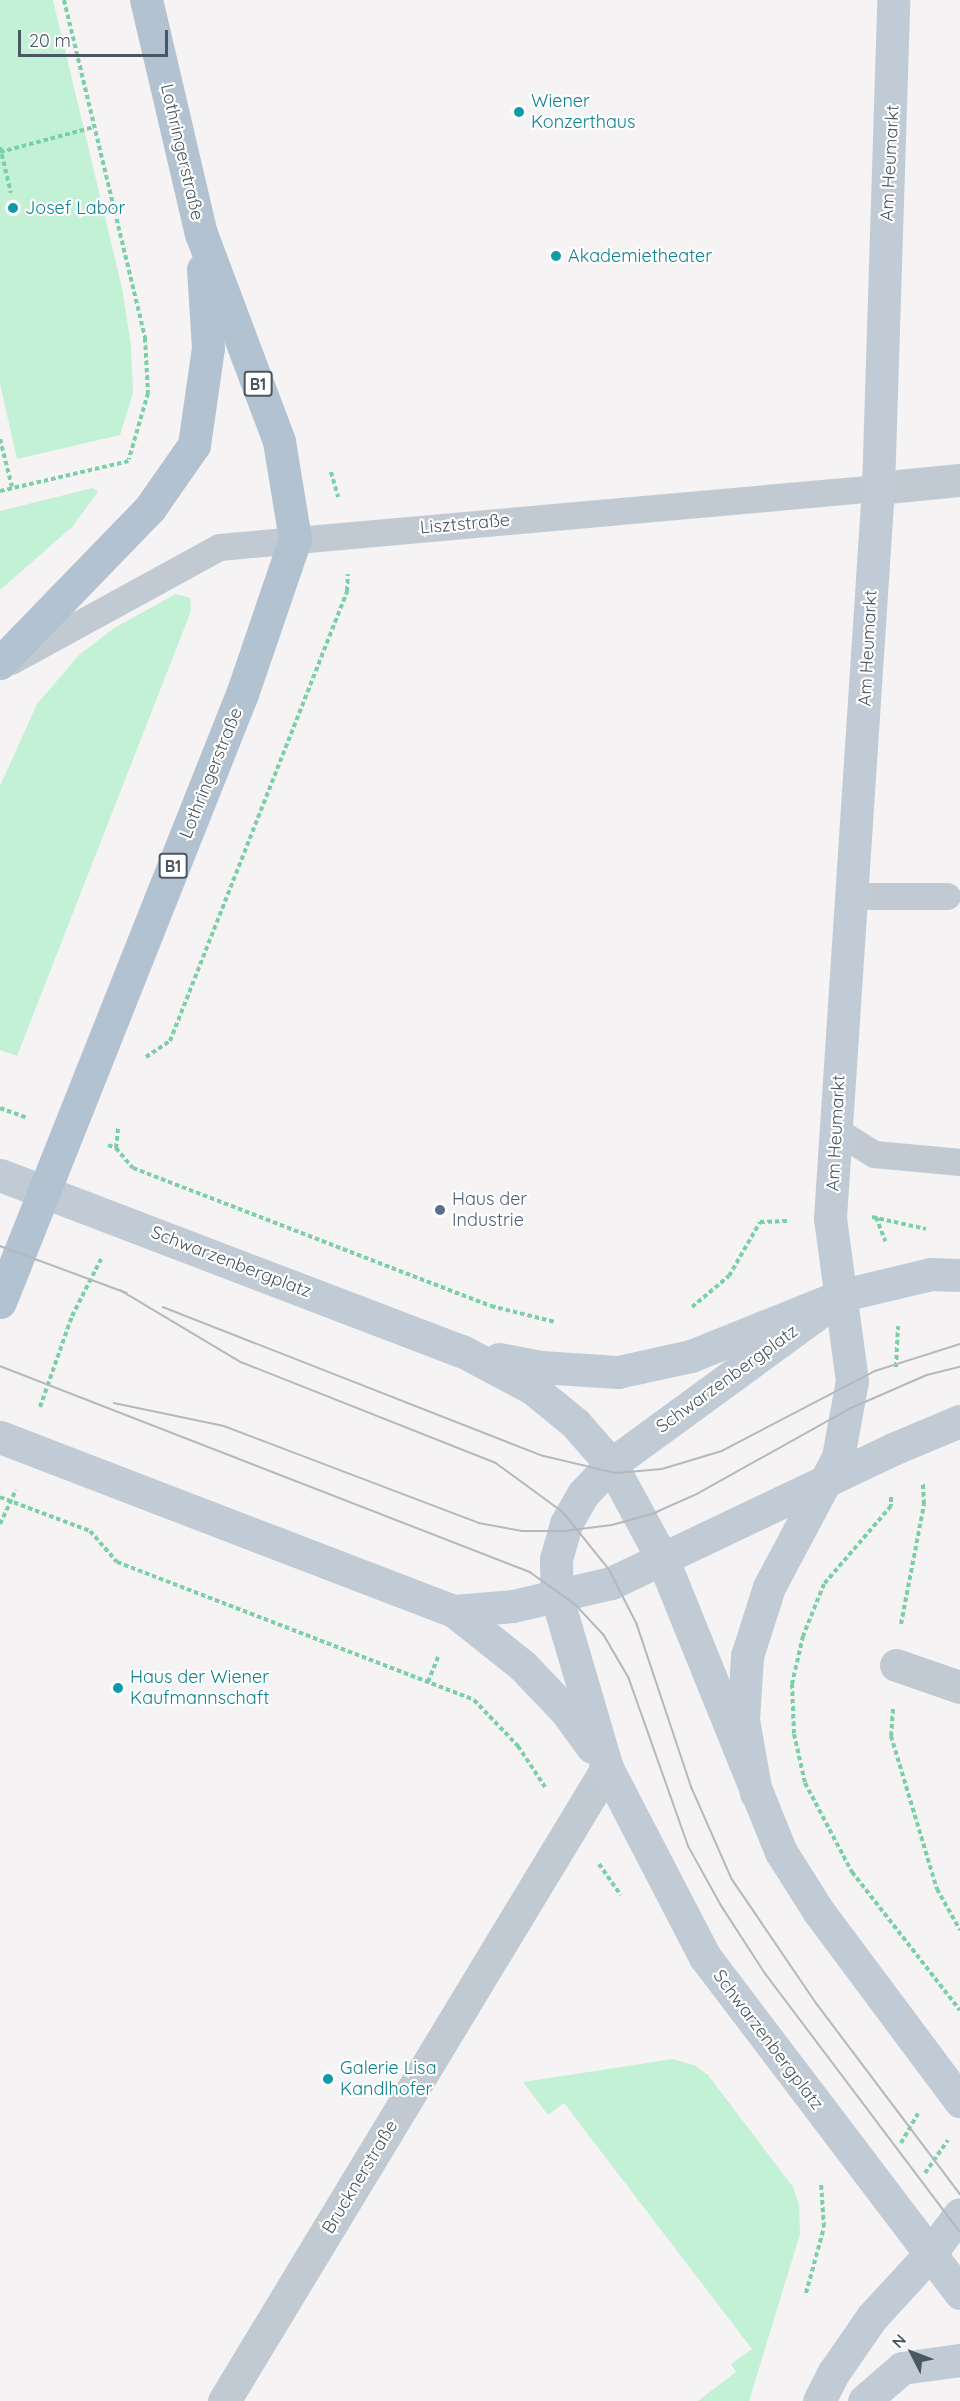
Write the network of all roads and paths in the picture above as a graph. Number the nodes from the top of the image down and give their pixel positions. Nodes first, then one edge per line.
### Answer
1 (64, 0) edge
2 (146, 0) edge
3 (894, 0) edge
4 (94, 127) junction
5 (0, 150) edge
6 (11, 193) dead end
7 (201, 234) junction
8 (0, 439) edge
9 (960, 480) edge
10 (12, 488) junction
11 (878, 488) junction
12 (0, 491) edge
13 (350, 534) junction
14 (295, 539) junction
15 (0, 665) edge
16 (849, 896) junction
17 (947, 896) dead end
18 (140, 1068) dead end
19 (118, 1121) dead end
20 (837, 1131) junction
21 (960, 1162) edge
22 (0, 1175) edge
23 (44, 1191) junction
24 (116, 1218) junction
25 (760, 1222) dead end
26 (931, 1230) dead end
27 (960, 1275) edge
28 (900, 1280) junction
29 (843, 1295) junction
30 (0, 1302) edge
31 (690, 1309) dead end
32 (566, 1324) dead end
33 (462, 1351) junction
34 (896, 1378) dead end
35 (960, 1421) edge
36 (14, 1443) edge
37 (893, 1449) junction
38 (610, 1464) junction
39 (826, 1483) junction
40 (0, 1524) edge
41 (663, 1560) junction
42 (557, 1598) junction
43 (454, 1611) junction
44 (896, 1665) dead end
45 (960, 1687) edge
46 (607, 1768) junction
47 (756, 1793) junction
48 (960, 2010) edge
49 (953, 2091) edge
50 (820, 2179) dead end
51 (879, 2191) junction
52 (960, 2214) edge
53 (929, 2255) junction
54 (806, 2293) dead end
55 (960, 2294) edge
56 (960, 2360) edge
57 (224, 2401) edge
58 (819, 2401) edge
59 (864, 2401) edge

1 - 4 path
2 - 7 main road, Lothringerstraße / B1
3 - 11 street, Am Heumarkt
4 - 5 path
4 - 10 path
5 - 6 path
7 - 14 main road, Lothringerstraße / B1
7 - 15 main road, Lothringerstraße / B1
8 - 10 path
9 - 11 street, Lisztstraße
10 - 12 path
11 - 13 lane, Lisztstraße
11 - 16 street, Am Heumarkt
13 - 14 lane, Lisztstraße
13 - 18 path
14 - 15 lane, Lisztstraße
14 - 23 main road, Lothringerstraße / B1
16 - 17 lane
16 - 20 street, Am Heumarkt
19 - 32 path
20 - 21 lane
20 - 29 street, Am Heumarkt
22 - 23 street, Schwarzenbergplatz
23 - 24 street, Schwarzenbergplatz
23 - 30 main road, Lothringerstraße / B1
24 - 33 street, Schwarzenbergplatz
24 - 36 path
25 - 31 path
26 - 28 path
27 - 28 street, Schwarzenbergplatz
28 - 29 street, Schwarzenbergplatz
28 - 34 path
29 - 33 street, Schwarzenbergplatz
29 - 38 street, Schwarzenbergplatz
29 - 39 street, Schwarzenbergplatz
33 - 38 street, Schwarzenbergplatz
35 - 37 street, Schwarzenbergplatz
36 - 40 path
36 - 43 street, Schwarzenbergplatz
37 - 39 street, Schwarzenbergplatz
37 - 48 path
38 - 41 street, Schwarzenbergplatz
38 - 42 street, Schwarzenbergplatz
39 - 41 street, Schwarzenbergplatz
39 - 47 street, Schwarzenbergplatz
41 - 42 street, Schwarzenbergplatz
41 - 47 street, Schwarzenbergplatz
42 - 43 street, Schwarzenbergplatz
42 - 46 street, Schwarzenbergplatz
43 - 46 street, Schwarzenbergplatz
44 - 45 street
46 - 51 street, Schwarzenbergplatz
46 - 57 street, Brucknerstraße
47 - 49 street, Schwarzenbergplatz
49 - 51 path
50 - 54 path
51 - 53 street, Schwarzenbergplatz
52 - 53 street
53 - 55 street, Schwarzenbergplatz
53 - 58 street
56 - 59 street

